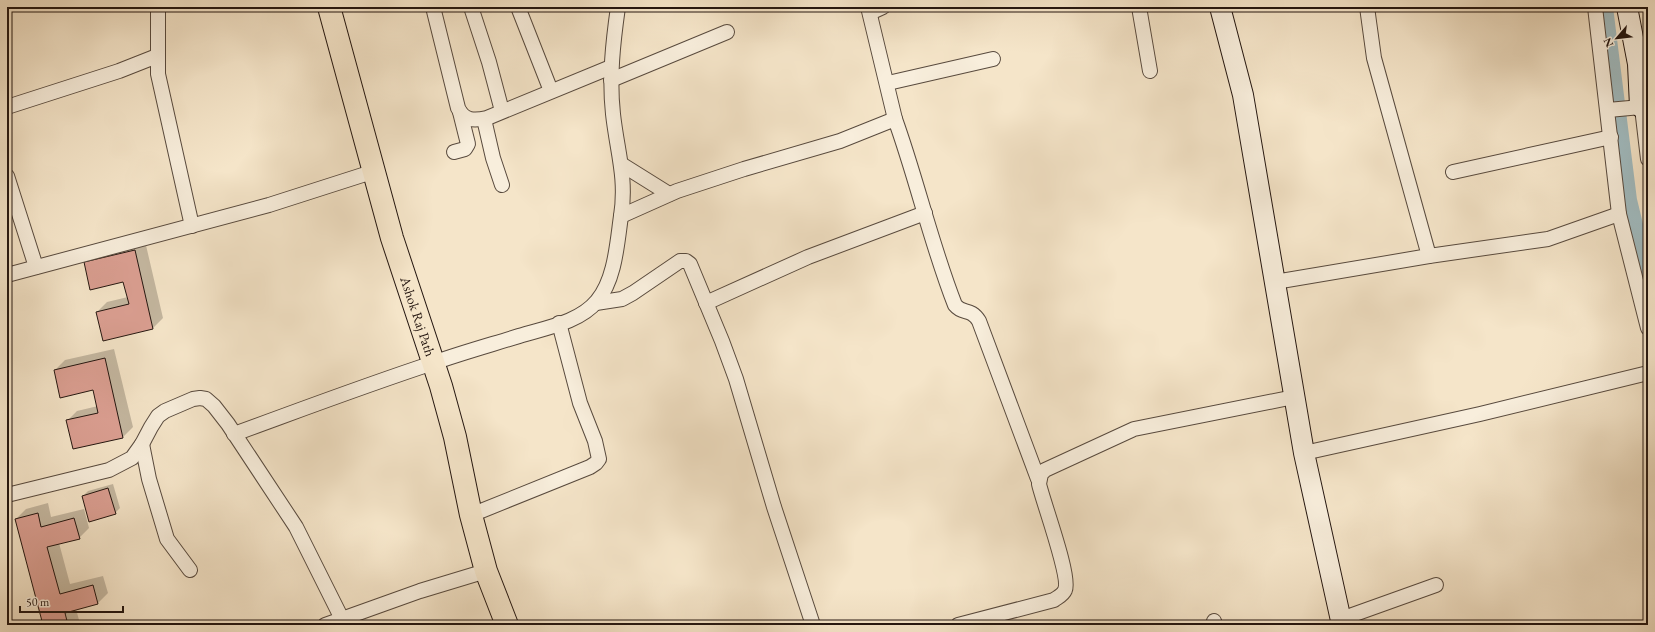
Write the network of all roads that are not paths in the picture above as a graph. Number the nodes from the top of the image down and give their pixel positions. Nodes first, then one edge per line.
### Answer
1 (158, 7) edge
2 (329, 7) edge
3 (471, 7) edge
4 (518, 7) edge
5 (618, 7) edge
6 (883, 7) edge
7 (1139, 7) edge
8 (1220, 7) edge
9 (1367, 7) edge
10 (1595, 7) edge
11 (1627, 7) edge
12 (438, 9) edge
13 (869, 10) edge
14 (727, 32) dead end
15 (157, 56) junction
16 (993, 59) dead end
17 (1150, 71) dead end
18 (611, 74) junction
19 (888, 83) junction
20 (551, 91) junction
21 (7, 107) edge
22 (1642, 108) edge
23 (1612, 110) junction
24 (502, 111) junction
25 (460, 112) junction
26 (484, 119) junction
27 (895, 119) junction
28 (1611, 137) junction
29 (454, 152) dead end
30 (1648, 159) edge
31 (621, 164) junction
32 (375, 171) junction
33 (1452, 172) dead end
34 (7, 176) edge
35 (502, 185) dead end
36 (669, 194) junction
37 (925, 213) junction
38 (1619, 214) junction
39 (621, 216) junction
40 (192, 226) junction
41 (1429, 256) junction
42 (36, 267) junction
43 (7, 275) edge
44 (1275, 282) junction
45 (596, 303) junction
46 (706, 303) junction
47 (559, 323) junction
48 (1648, 328) edge
49 (433, 363) junction
50 (1648, 373) edge
51 (1294, 397) junction
52 (234, 434) junction
53 (142, 444) junction
54 (1304, 453) junction
55 (1038, 479) junction
56 (7, 495) edge
57 (471, 515) junction
58 (190, 570) dead end
59 (486, 571) junction
60 (1436, 585) dead end
61 (342, 618) junction
62 (1342, 622) edge
63 (964, 624) edge
64 (324, 625) edge
65 (507, 625) edge
66 (813, 625) edge

1 - 15 street
2 - 32 main road, Ashok Raj Path
3 - 24 street
4 - 20 street
5 - 18 street
6 - 13 street
7 - 17 street
8 - 44 main road
9 - 41 street
10 - 23 street
11 - 22 main road
12 - 25 street
13 - 19 street
14 - 18 street
15 - 21 street
15 - 40 street
16 - 19 street
18 - 20 street
18 - 31 street
19 - 27 street
20 - 24 street
22 - 23 street
22 - 30 street
23 - 28 street
24 - 26 street
25 - 26 street
25 - 29 street
26 - 35 street
27 - 36 street
27 - 37 street
28 - 33 street
28 - 38 street
31 - 36 street
31 - 39 street
32 - 40 street
32 - 49 main road, Ashok Raj Path
34 - 42 street
36 - 39 street
37 - 46 street
37 - 55 street
38 - 41 street
38 - 48 street
39 - 45 street
40 - 42 street
41 - 44 street
42 - 43 street
44 - 51 main road
45 - 46 street
45 - 47 street
46 - 66 street
47 - 49 street
47 - 57 street
49 - 52 street
49 - 57 main road, Ashok Raj Path
50 - 54 street
51 - 54 main road
51 - 55 street
52 - 53 street
52 - 61 street
53 - 56 street
53 - 58 street
54 - 62 main road
55 - 63 street
57 - 59 main road, Ashok Raj Path
59 - 61 street
59 - 65 main road, Ashok Raj Path
60 - 62 street
61 - 64 street

